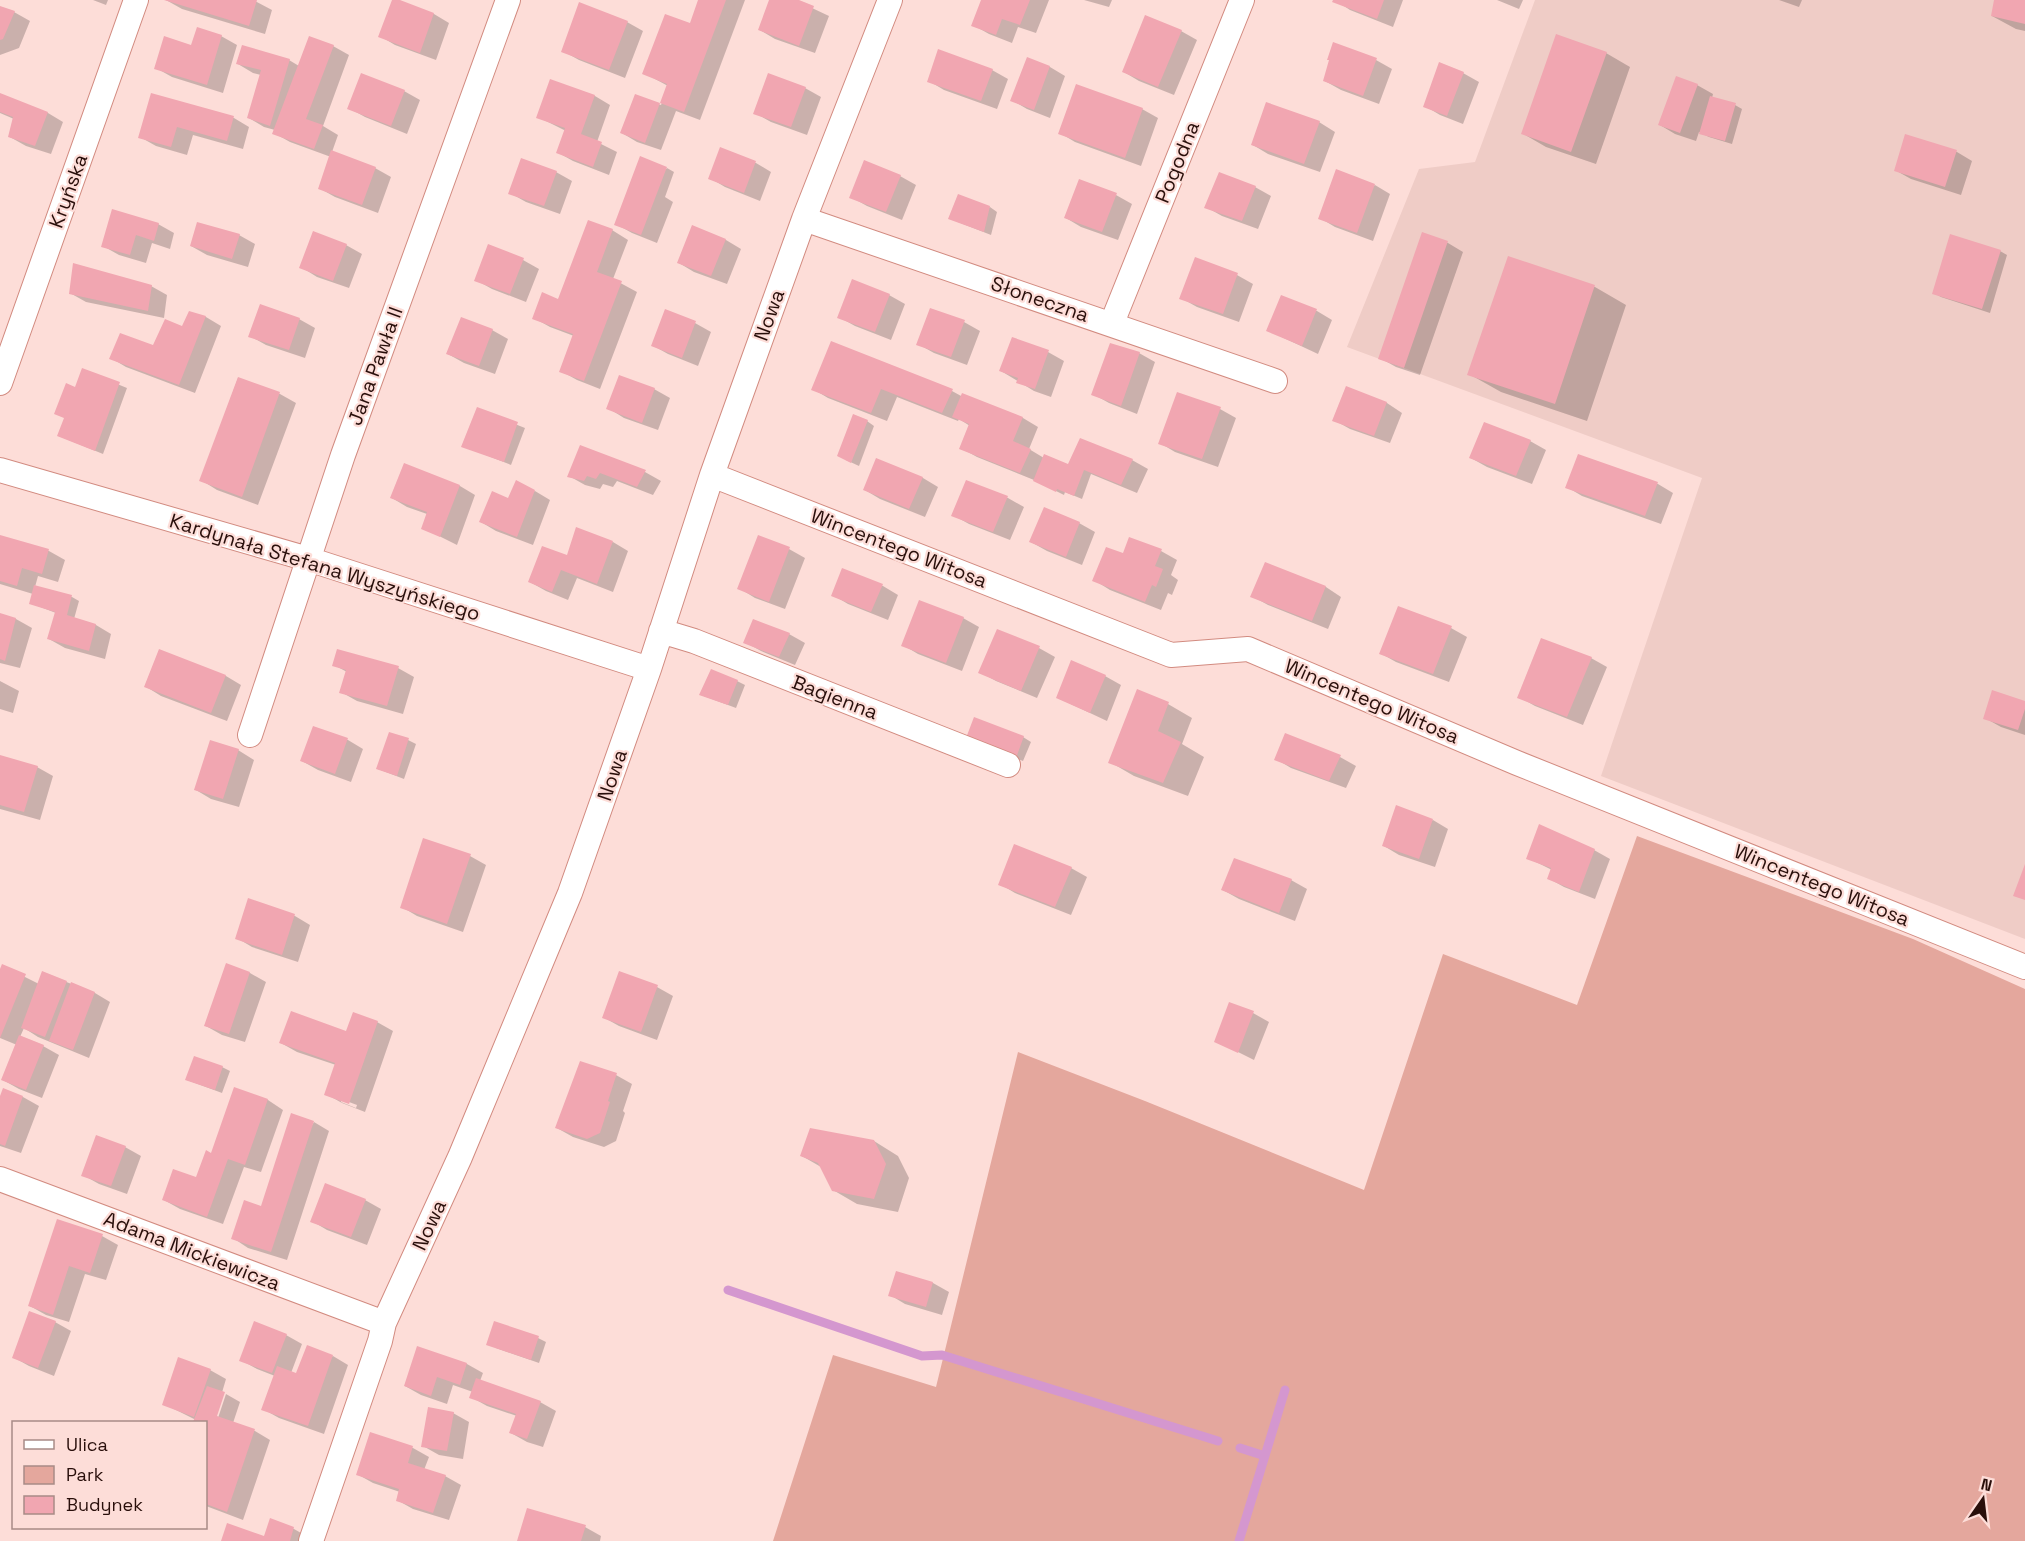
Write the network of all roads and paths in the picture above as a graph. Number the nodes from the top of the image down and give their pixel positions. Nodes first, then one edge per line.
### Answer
1 (136, 0) edge
2 (508, 0) edge
3 (890, 0) edge
4 (1242, 0) edge
5 (804, 219) junction
6 (1112, 323) junction
7 (1275, 381) dead end
8 (0, 383) edge
9 (0, 470) edge
10 (712, 475) junction
11 (308, 559) junction
12 (662, 631) junction
13 (649, 669) junction
14 (250, 735) dead end
15 (1008, 765) dead end
16 (2025, 967) edge
17 (0, 1179) edge
18 (384, 1323) junction
19 (311, 1541) edge

1 - 8 street, Kryńska
2 - 11 street, Jana Pawła II
3 - 5 street, Nowa
4 - 6 street, Pogodna
5 - 6 street, Słoneczna
5 - 10 street, Nowa
6 - 7 street, Słoneczna
9 - 11 street, Kardynała Stefana Wyszyńskiego
10 - 12 street, Nowa
10 - 16 street, Wincentego Witosa
11 - 13 street, Kardynała Stefana Wyszyńskiego
11 - 14 street, Jana Pawła II
12 - 13 street, Nowa
12 - 15 street, Bagienna
13 - 18 street, Nowa
17 - 18 street, Adama Mickiewicza
18 - 19 street, Nowa

